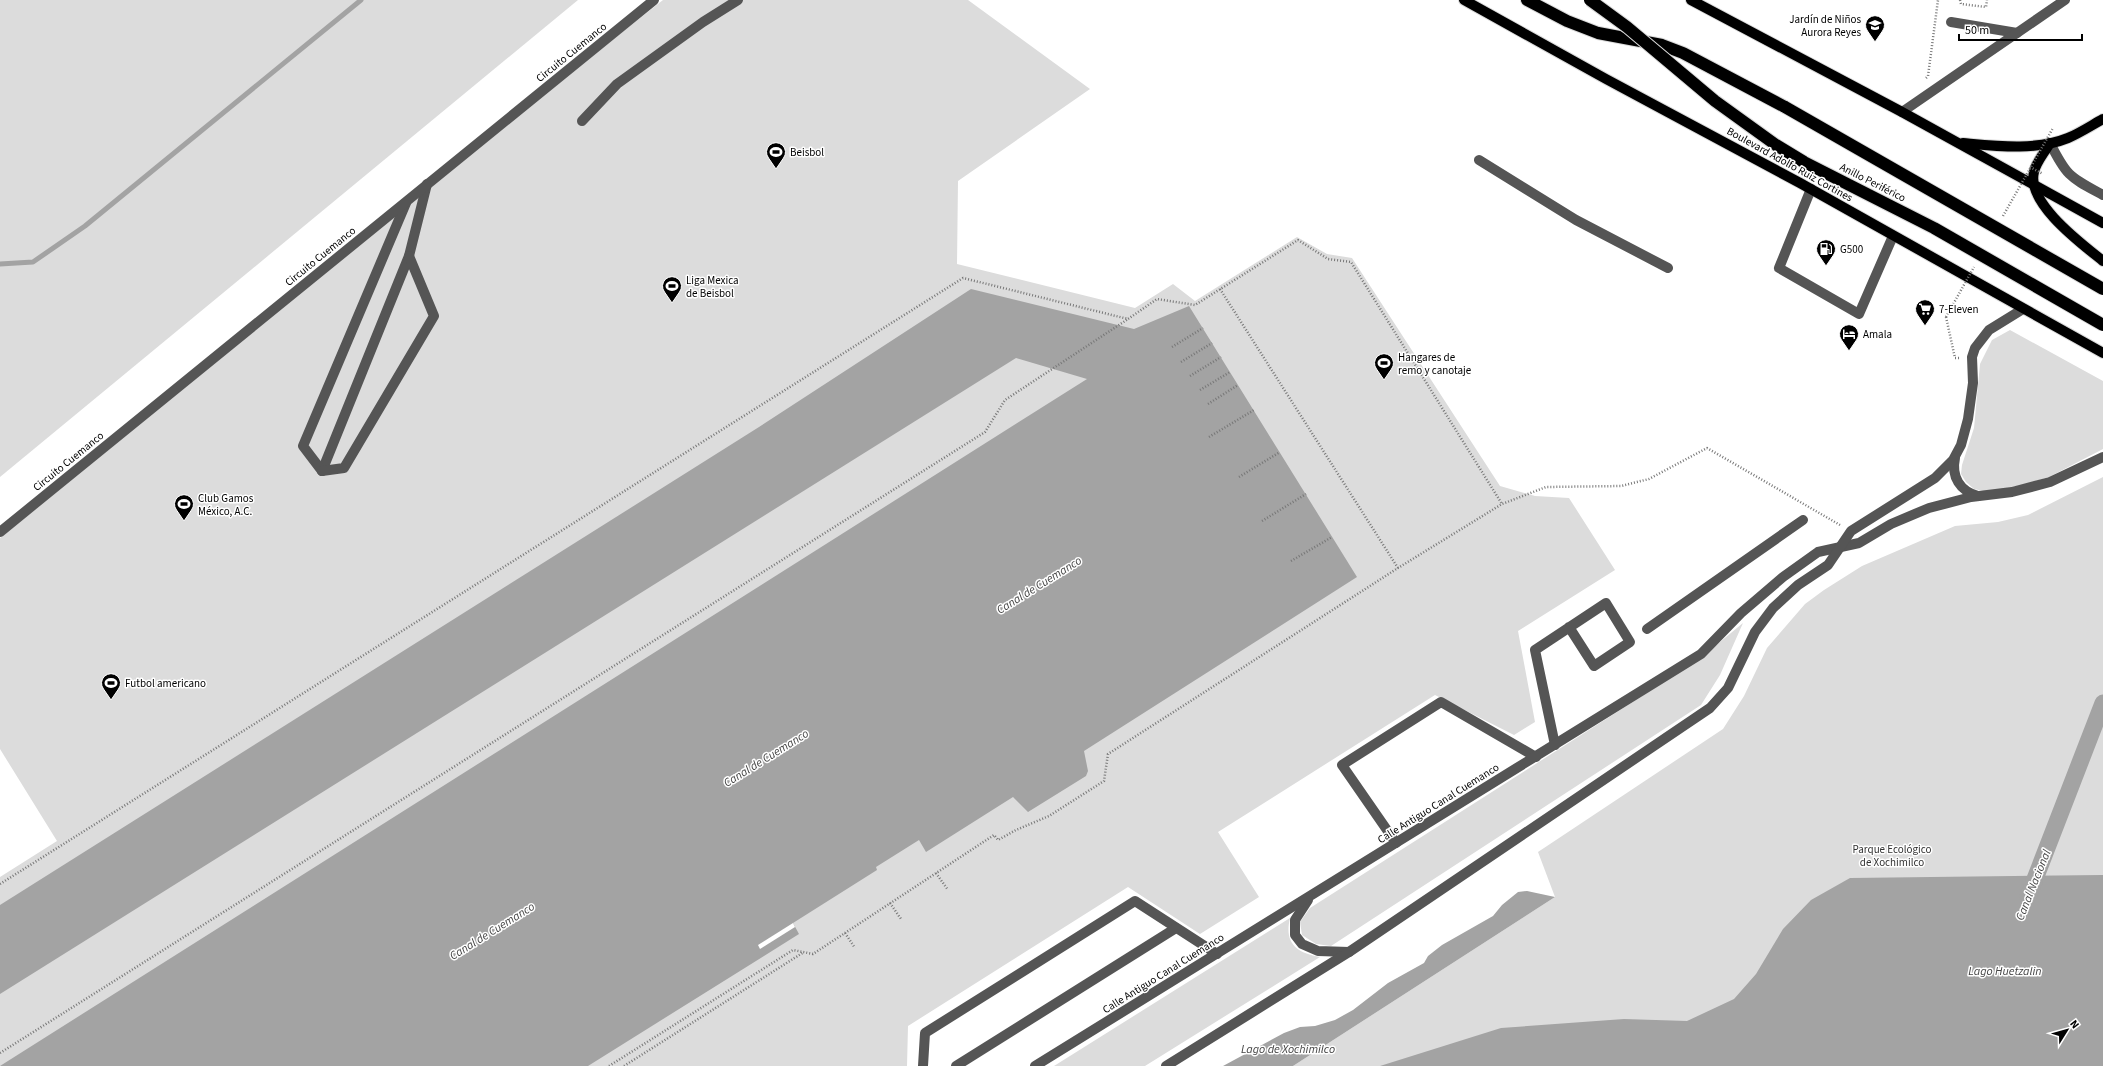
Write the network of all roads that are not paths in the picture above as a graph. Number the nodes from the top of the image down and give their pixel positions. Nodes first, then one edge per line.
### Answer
1 (654, 0) edge
2 (738, 0) edge
3 (1464, 0) edge
4 (1526, 0) edge
5 (1590, 0) edge
6 (2065, 0) edge
7 (1694, 1) edge
8 (1951, 22) dead end
9 (2017, 33) junction
10 (1902, 112) junction
11 (2103, 119) edge
12 (582, 121) dead end
13 (1958, 142) junction
14 (2050, 143) junction
15 (1478, 160) dead end
16 (427, 184) junction
17 (2033, 184) junction
18 (1811, 189) junction
19 (2103, 195) edge
20 (407, 201) junction
21 (2103, 223) edge
22 (1893, 236) junction
23 (409, 256) junction
24 (2103, 261) edge
25 (1668, 268) dead end
26 (2103, 289) edge
27 (2023, 309) junction
28 (2103, 325) edge
29 (2103, 353) edge
30 (1958, 453) junction
31 (2103, 457) edge
32 (322, 471) junction
33 (1980, 496) junction
34 (1803, 520) dead end
35 (0, 532) edge
36 (1841, 546) junction
37 (1569, 627) junction
38 (1647, 629) dead end
39 (1555, 745) junction
40 (1536, 757) junction
41 (1396, 843) junction
42 (1310, 897) junction
43 (1176, 928) junction
44 (1348, 952) junction
45 (1217, 954) junction
46 (923, 1066) edge
47 (956, 1066) edge
48 (1035, 1066) edge
49 (1166, 1066) edge

1 - 16 street, Circuito Cuemanco
2 - 12 street
3 - 18 main road, Boulevard Adolfo Ruiz Cortines
4 - 26 highway, Anillo Periférico, bridge
5 - 28 highway, Anillo Periférico, bridge
6 - 9 street
7 - 10 main road
8 - 9 street
9 - 10 street
10 - 13 main road
11 - 14 main road
13 - 14 main road
13 - 17 main road
14 - 17 main road
14 - 19 street
15 - 25 street
16 - 20 street, Circuito Cuemanco
16 - 23 street
17 - 21 main road
17 - 24 main road
18 - 22 main road, Boulevard Adolfo Ruiz Cortines
18 - 22 street
20 - 32 street
20 - 35 street, Circuito Cuemanco
22 - 27 main road, Boulevard Adolfo Ruiz Cortines
23 - 32 street
23 - 32 street
27 - 29 main road, Boulevard Adolfo Ruiz Cortines
27 - 30 street
30 - 33 street
30 - 36 street
31 - 33 street, Calle Antiguo Canal Cuemanco
33 - 36 street, Calle Antiguo Canal Cuemanco
34 - 38 street
36 - 39 street, Calle Antiguo Canal Cuemanco
36 - 44 street
37 - 37 street
37 - 39 street
39 - 40 street, Calle Antiguo Canal Cuemanco
40 - 41 street, Calle Antiguo Canal Cuemanco
40 - 41 street
41 - 42 street, Calle Antiguo Canal Cuemanco
42 - 44 street
42 - 45 street, Calle Antiguo Canal Cuemanco
43 - 45 street
43 - 46 street
43 - 47 street
44 - 49 street
45 - 48 street, Calle Antiguo Canal Cuemanco

